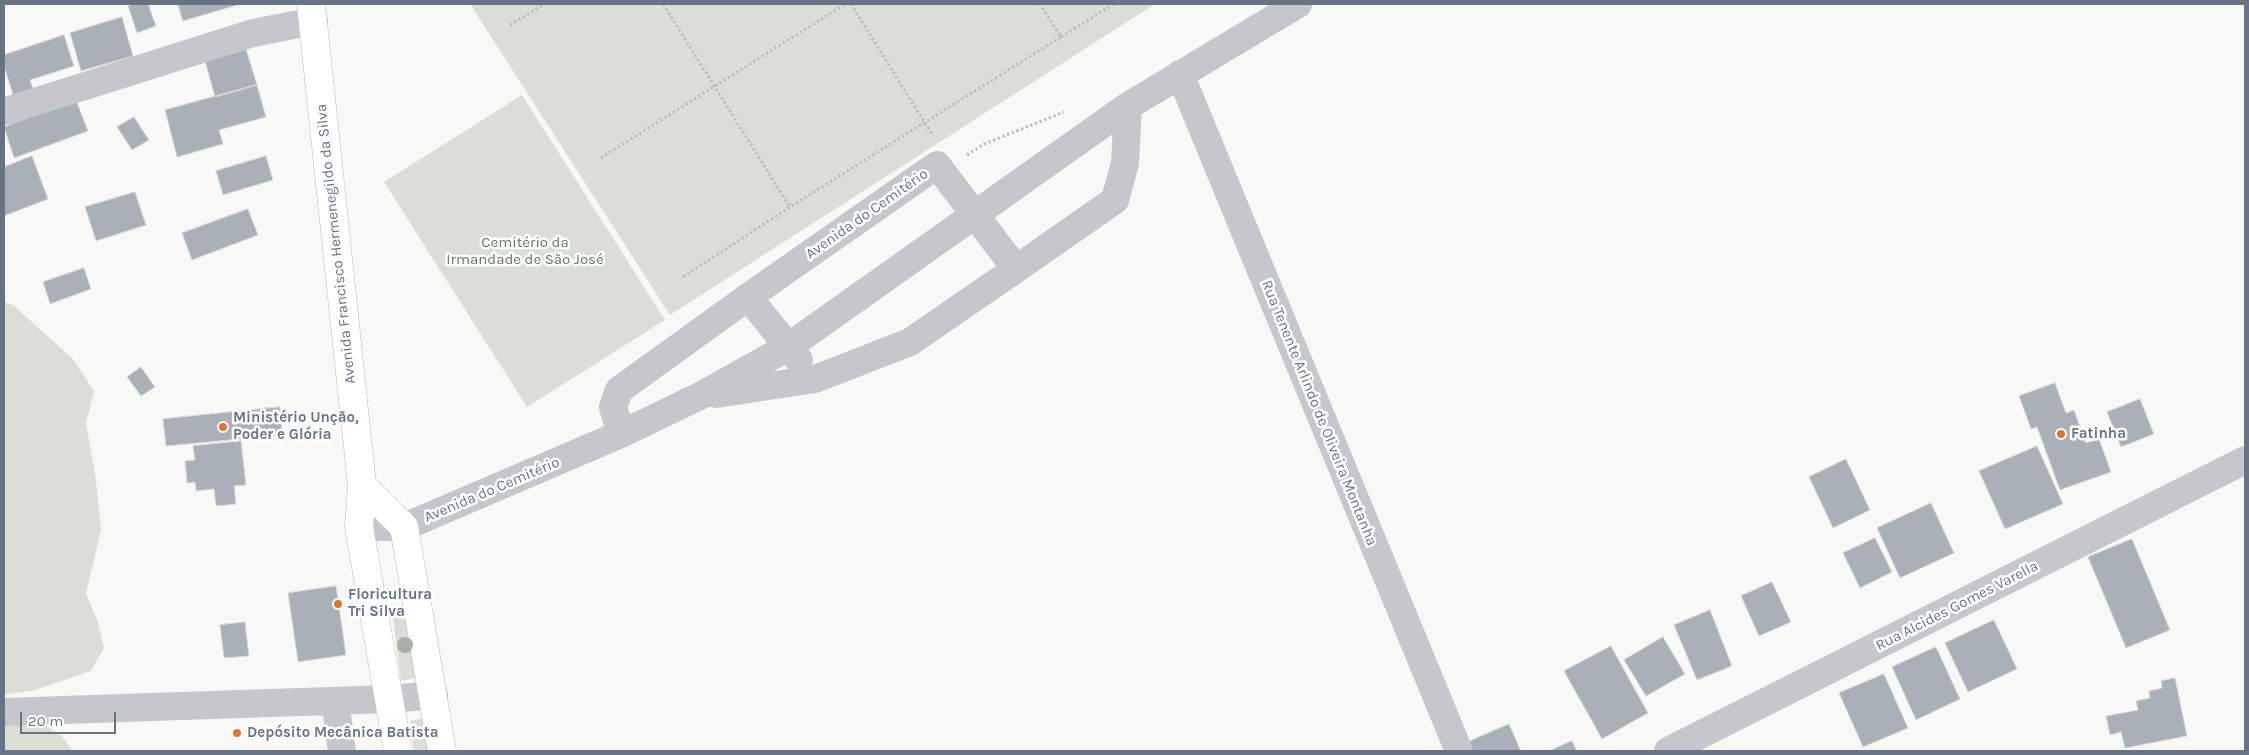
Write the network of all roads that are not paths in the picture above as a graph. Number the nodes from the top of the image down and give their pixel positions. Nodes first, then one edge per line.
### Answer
1 (1298, 4) edge
2 (312, 12) edge
3 (1180, 74) junction
4 (1128, 106) junction
5 (6, 111) dead end
6 (974, 214) junction
7 (1016, 269) junction
8 (748, 297) junction
9 (788, 346) junction
10 (815, 379) junction
11 (702, 395) junction
12 (620, 434) junction
13 (2245, 460) edge
14 (362, 485) junction
15 (359, 527) junction
16 (404, 527) junction
17 (434, 695) junction
18 (390, 699) junction
19 (335, 701) junction
20 (4, 712) edge
21 (342, 751) edge
22 (398, 751) edge
23 (442, 751) edge
24 (1459, 751) edge
25 (1668, 751) edge

1 - 3 street, Avenida do Cemitério
2 - 5 street
2 - 14 main road, Avenida Francisco Hermenegildo da Silva
3 - 4 street, Avenida do Cemitério
3 - 24 street, Rua Tenente Arlindo de Oliveira Montanha
4 - 6 street, Avenida do Cemitério
4 - 7 street, Avenida do Cemitério
6 - 7 street, Avenida do Cemitério
6 - 8 street, Avenida do Cemitério
6 - 9 street, Avenida do Cemitério
7 - 10 street, Avenida do Cemitério
8 - 9 street
8 - 12 street, Avenida do Cemitério
9 - 10 street
9 - 11 street, Avenida do Cemitério
10 - 11 street, Avenida do Cemitério
11 - 12 street, Avenida do Cemitério
12 - 16 street, Avenida do Cemitério
13 - 25 street, Rua Alcides Gomes Varella
14 - 15 main road, Avenida Francisco Hermenegildo da Silva
14 - 16 main road
15 - 16 street, Avenida do Cemitério
15 - 18 main road, Avenida Francisco Hermenegildo da Silva
16 - 17 main road
17 - 18 street
17 - 23 main road
18 - 19 street
18 - 22 main road, Avenida Francisco Hermenegildo da Silva
19 - 20 street
19 - 21 street

